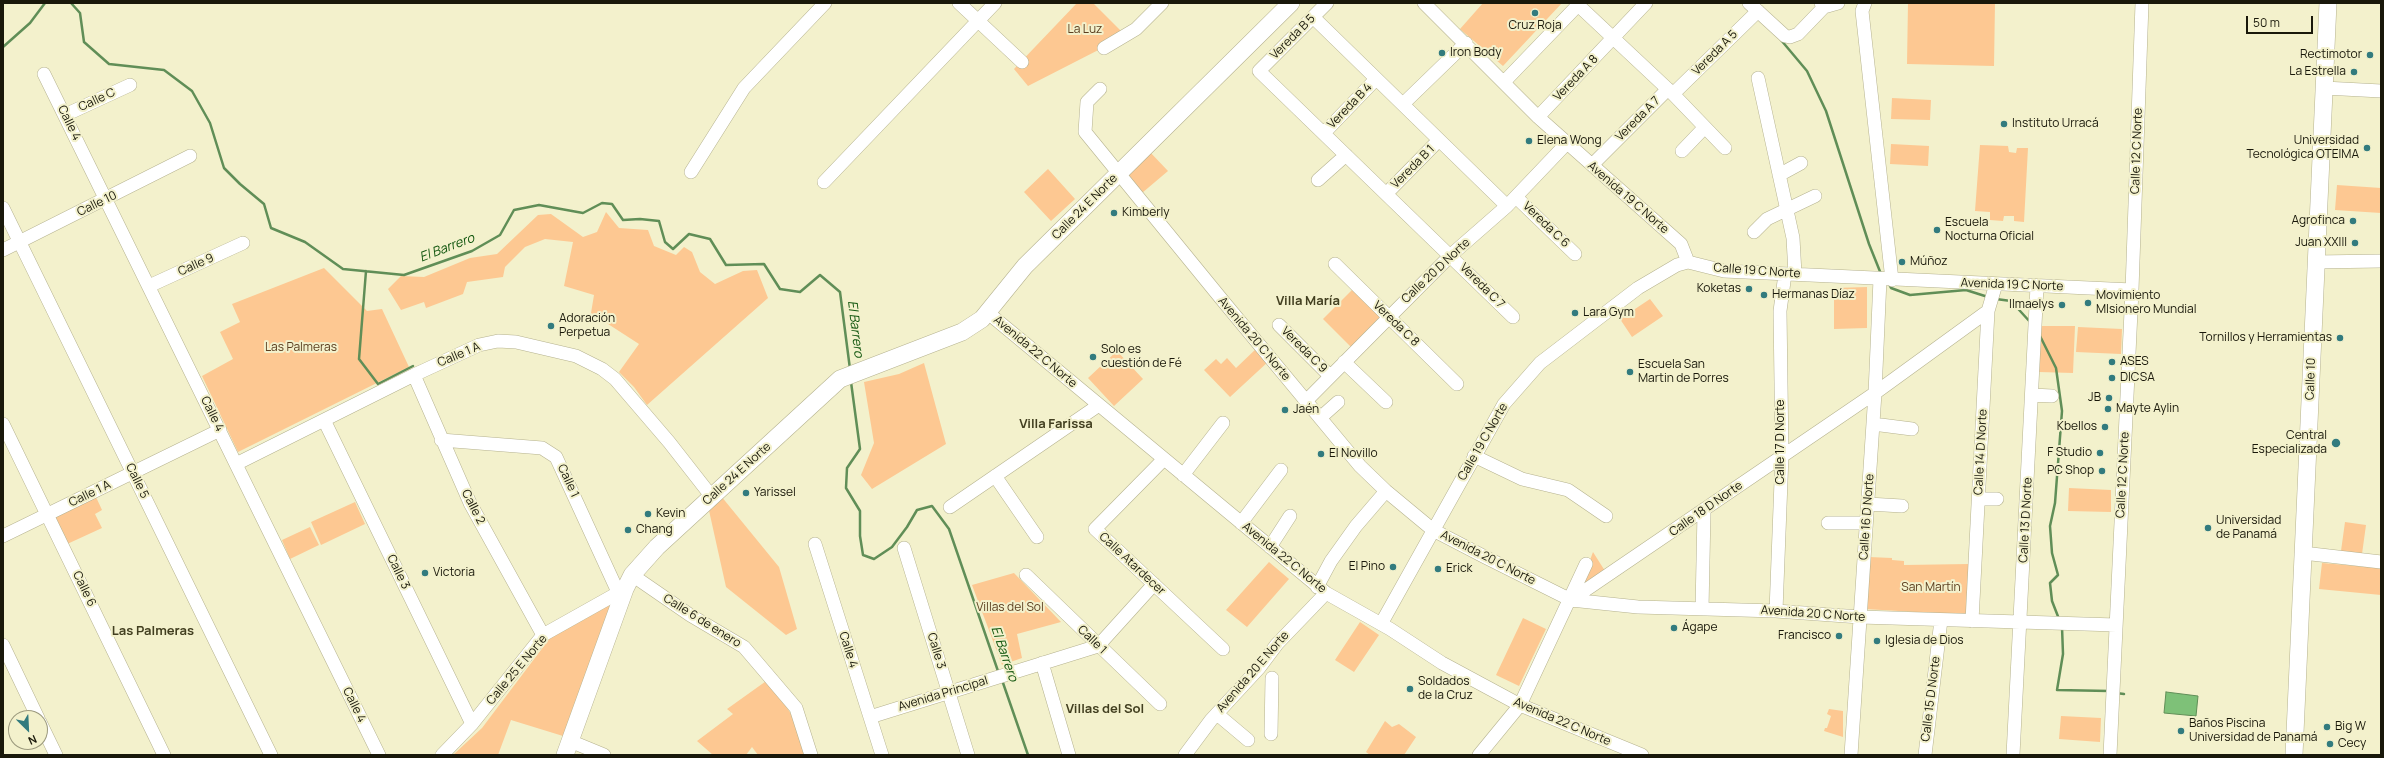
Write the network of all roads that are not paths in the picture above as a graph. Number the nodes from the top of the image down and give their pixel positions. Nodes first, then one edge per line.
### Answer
1 (826, 3) edge
2 (959, 3) edge
3 (995, 3) edge
4 (1162, 3) edge
5 (1291, 3) edge
6 (1327, 3) edge
7 (1424, 3) edge
8 (1646, 3) edge
9 (1838, 3) edge
10 (1865, 3) edge
11 (2142, 3) edge
12 (2328, 3) edge
13 (1579, 4) edge
14 (1823, 5) edge
15 (1753, 11) edge
16 (1313, 18) junction
17 (977, 21) junction
18 (1613, 39) junction
19 (1466, 43) junction
20 (1104, 48) dead end
21 (1022, 62) dead end
22 (1260, 71) joint
23 (44, 74) dead end
24 (1758, 78) dead end
25 (1376, 79) junction
26 (1504, 82) junction
27 (130, 85) dead end
28 (2324, 88) junction
29 (1100, 89) dead end
30 (2381, 91) edge
31 (1670, 92) junction
32 (1403, 104) junction
33 (65, 115) junction
34 (1538, 117) junction
35 (1704, 128) junction
36 (1324, 133) junction
37 (1439, 140) junction
38 (1567, 143) junction
39 (1725, 148) dead end
40 (1682, 151) dead end
41 (1346, 155) junction
42 (190, 156) dead end
43 (1802, 163) dead end
44 (1592, 165) junction
45 (691, 172) dead end
46 (1119, 173) junction
47 (1779, 175) junction
48 (1318, 180) dead end
49 (824, 182) dead end
50 (1386, 193) junction
51 (1815, 196) dead end
52 (1516, 197) junction
53 (106, 200) junction
54 (1507, 206) junction
55 (3, 208) edge
56 (1787, 210) junction
57 (1754, 232) dead end
58 (19, 242) junction
59 (243, 243) dead end
60 (3, 250) edge
61 (1575, 254) dead end
62 (1451, 255) junction
63 (2381, 261) edge
64 (1688, 262) junction
65 (2316, 262) junction
66 (1335, 264) dead end
67 (1790, 274) junction
68 (1886, 279) junction
69 (1996, 284) junction
70 (149, 286) junction
71 (2037, 286) junction
72 (2132, 290) junction
73 (1988, 311) junction
74 (987, 312) junction
75 (1389, 315) junction
76 (1513, 317) dead end
77 (1279, 325) dead end
78 (1344, 362) junction
79 (414, 375) junction
80 (1330, 376) junction
81 (1457, 384) dead end
82 (1875, 394) junction
83 (2032, 395) junction
84 (2052, 396) dead end
85 (1306, 401) junction
86 (1338, 402) dead end
87 (1386, 402) dead end
88 (1099, 405) junction
89 (1320, 418) junction
90 (324, 420) junction
91 (1223, 423) dead end
92 (3, 424) edge
93 (1873, 424) junction
94 (1912, 429) dead end
95 (220, 430) junction
96 (441, 440) junction
97 (1782, 455) junction
98 (1474, 456) junction
99 (1164, 459) junction
100 (236, 464) junction
101 (1281, 470) dead end
102 (133, 473) junction
103 (1182, 475) junction
104 (995, 476) junction
105 (1386, 492) junction
106 (712, 497) junction
107 (1979, 499) junction
108 (1997, 499) dead end
109 (1868, 504) junction
110 (1902, 506) dead end
111 (950, 507) dead end
112 (1704, 512) junction
113 (48, 514) junction
114 (1290, 516) dead end
115 (1606, 516) dead end
116 (1241, 523) junction
117 (1828, 523) dead end
118 (1866, 523) junction
119 (1433, 530) junction
120 (3, 536) edge
121 (1037, 537) dead end
122 (815, 544) dead end
123 (1270, 547) junction
124 (904, 548) dead end
125 (2303, 553) junction
126 (2381, 562) edge
127 (1586, 564) dead end
128 (1026, 575) dead end
129 (1154, 584) junction
130 (625, 585) junction
131 (1321, 590) junction
132 (1571, 600) junction
133 (1702, 609) junction
134 (1776, 611) junction
135 (1860, 617) junction
136 (1941, 620) junction
137 (1972, 621) junction
138 (2021, 622) junction
139 (1381, 624) junction
140 (2116, 625) junction
141 (543, 635) junction
142 (3, 645) edge
143 (1098, 646) junction
144 (1223, 649) dead end
145 (1042, 663) junction
146 (1272, 678) dead end
147 (948, 692) junction
148 (1160, 704) dead end
149 (1520, 705) junction
150 (34, 710) edge
151 (1217, 714) junction
152 (870, 717) junction
153 (472, 724) junction
154 (1271, 734) dead end
155 (48, 738) edge
156 (1248, 740) dead end
157 (568, 748) edge
158 (1190, 753) edge
159 (56, 755) edge
160 (164, 755) edge
161 (271, 755) edge
162 (379, 755) edge
163 (442, 755) edge
164 (604, 755) edge
165 (811, 755) edge
166 (882, 755) edge
167 (968, 755) edge
168 (1069, 755) edge
169 (1479, 755) edge
170 (1642, 755) edge
171 (1851, 755) edge
172 (1925, 755) edge
173 (2013, 755) edge
174 (2110, 755) edge
175 (2294, 755) edge

1 - 45 street
2 - 17 street
3 - 17 street
4 - 20 street
5 - 46 main road, Calle 24 E Norte
6 - 16 street, Vereda B 5
7 - 19 street, Avenida 19 C Norte
8 - 18 street, Vereda A 8
9 - 14 street
10 - 68 street, Calle 16 D Norte
11 - 72 street, Calle 12 C Norte
12 - 28 main road, Calle 10
13 - 18 street
13 - 26 street
14 - 15 street
15 - 31 street, Vereda A 5
16 - 22 street, Vereda B 5
16 - 25 street
17 - 21 street
17 - 49 street
18 - 31 street
18 - 34 street, Vereda A 8
19 - 26 street, Avenida 19 C Norte
19 - 32 street
22 - 36 street, Vereda C 7
23 - 33 street, Calle 4
24 - 47 street, Calle 17 D Norte
25 - 32 street
25 - 36 street, Vereda B 4
26 - 34 street, Avenida 19 C Norte
27 - 33 street, Calle C
28 - 30 street
28 - 65 main road, Calle 10
29 - 46 street, Avenida 20 C Norte
31 - 35 street
31 - 44 street, Vereda A 7
32 - 37 street
33 - 53 street, Calle 4
34 - 38 street, Avenida 19 C Norte
35 - 39 street
35 - 40 street
36 - 41 street, Vereda C 7
37 - 50 street, Vereda B 1
37 - 54 street
38 - 44 street, Avenida 19 C Norte
38 - 52 street, Calle 20 D Norte
41 - 48 street
41 - 50 street, Vereda C 7
42 - 53 street, Calle 10
43 - 47 street
44 - 64 street, Avenida 19 C Norte
46 - 74 main road, Calle 24 E Norte
46 - 85 street, Avenida 20 C Norte
47 - 56 street, Calle 17 D Norte
50 - 62 street, Vereda C 7
51 - 56 street
52 - 54 street, Calle 20 D Norte
52 - 61 street, Vereda C 6
53 - 58 street, Calle 10
53 - 70 street, Calle 4
54 - 62 street, Calle 20 D Norte
55 - 58 street, Calle 5
56 - 57 street
56 - 67 street, Calle 17 D Norte
58 - 60 street, Calle 10
58 - 102 street, Calle 5
59 - 70 street, Calle 9
62 - 75 street, Calle 20 D Norte
62 - 76 street, Vereda C 7
63 - 65 street
64 - 67 street, Calle 19 C Norte
64 - 98 street, Calle 19 C Norte
65 - 125 main road, Calle 10
66 - 75 street, Vereda C 8
67 - 68 street, Calle 19 C Norte
67 - 97 street, Calle 17 D Norte
68 - 69 street, Avenida 19 C Norte
68 - 82 street, Calle 16 D Norte
69 - 71 street, Avenida 19 C Norte
69 - 73 street, Calle 14 D Norte
70 - 95 street, Calle 4
71 - 72 street, Avenida 19 C Norte
71 - 83 street, Calle 13 D Norte
72 - 140 street, Calle 12 C Norte
73 - 82 street, Calle 18 D Norte
73 - 107 street, Calle 14 D Norte
74 - 88 street, Avenida 22 C Norte
74 - 106 main road, Calle 24 E Norte
75 - 78 street, Calle 20 D Norte
75 - 81 street, Vereda C 8
77 - 80 street, Vereda C 9
78 - 80 street, Calle 20 D Norte
78 - 87 street
79 - 90 street, Calle 1 A
79 - 96 street, Calle 2
79 - 106 street, Calle 1 A
80 - 85 street, Calle 20 D Norte
82 - 93 street, Calle 16 D Norte
82 - 97 street, Calle 18 D Norte
83 - 84 street
83 - 138 street, Calle 13 D Norte
85 - 89 street, Avenida 20 C Norte
86 - 89 street
88 - 99 street, Avenida 22 C Norte
88 - 104 street
89 - 105 street, Avenida 20 C Norte
90 - 100 street, Calle 1 A
90 - 153 street, Calle 3
91 - 103 street
92 - 113 street, Calle 6
93 - 94 street
93 - 109 street, Calle 16 D Norte
95 - 100 street, Calle 4
95 - 102 street, Calle 1 A
96 - 130 street, Calle 1
96 - 141 street, Calle 2
97 - 112 street, Calle 18 D Norte
97 - 134 street, Calle 17 D Norte
98 - 115 street
98 - 119 street, Calle 19 C Norte
99 - 103 street, Avenida 22 C Norte
99 - 129 street, Calle Atardecer
100 - 162 street, Calle 4
101 - 116 street
102 - 113 street, Calle 1 A
102 - 161 street, Calle 5
103 - 116 street, Avenida 22 C Norte
104 - 111 street
104 - 121 street
105 - 119 street, Avenida 20 C Norte
105 - 131 street, Avenida 20 E Norte
106 - 130 main road, Calle 24 E Norte
107 - 108 street
107 - 137 street, Calle 14 D Norte
109 - 110 street
109 - 118 street, Calle 16 D Norte
112 - 132 street, Calle 18 D Norte
112 - 133 street
113 - 120 street, Calle 1 A
113 - 160 street, Calle 6
114 - 123 street
116 - 123 street, Avenida 22 C Norte
117 - 118 street
118 - 135 street, Calle 16 D Norte
119 - 132 street, Avenida 20 C Norte
119 - 139 street, Calle 19 C Norte
122 - 152 street, Calle 4
123 - 131 street, Avenida 22 C Norte
124 - 147 street, Calle 3
125 - 126 street
125 - 175 main road, Calle 10
127 - 132 street
128 - 143 street, Calle 1
129 - 143 street
129 - 144 street, Calle Atardecer
130 - 141 street, Calle 25 E Norte
130 - 157 main road, Calle 24 E Norte
130 - 165 street, Calle 6 de enero
131 - 139 street, Avenida 22 C Norte
131 - 151 street, Avenida 20 E Norte
132 - 133 street, Avenida 20 C Norte
132 - 149 street
133 - 134 street, Avenida 20 C Norte
134 - 135 street, Avenida 20 C Norte
135 - 136 street, Avenida 20 C Norte
135 - 171 street, Calle 16 D Norte
136 - 137 street, Avenida 20 C Norte
136 - 172 street, Calle 15 D Norte
137 - 138 street, Avenida 20 C Norte
138 - 140 street, Avenida 20 C Norte
138 - 173 street, Calle 13 D Norte
139 - 149 street, Avenida 22 C Norte
140 - 174 street, Calle 12 C Norte
141 - 153 street, Calle 25 E Norte
142 - 150 street
143 - 145 street, Avenida Principal
143 - 148 street, Calle 1
145 - 147 street, Avenida Principal
145 - 168 street
146 - 154 street
147 - 152 street, Avenida Principal
147 - 167 street, Calle 3
149 - 169 street
149 - 170 street, Avenida 22 C Norte
151 - 156 street
151 - 158 street, Avenida 20 E Norte
152 - 166 street, Calle 4
153 - 163 street, Calle 25 E Norte
155 - 159 street
157 - 164 street

